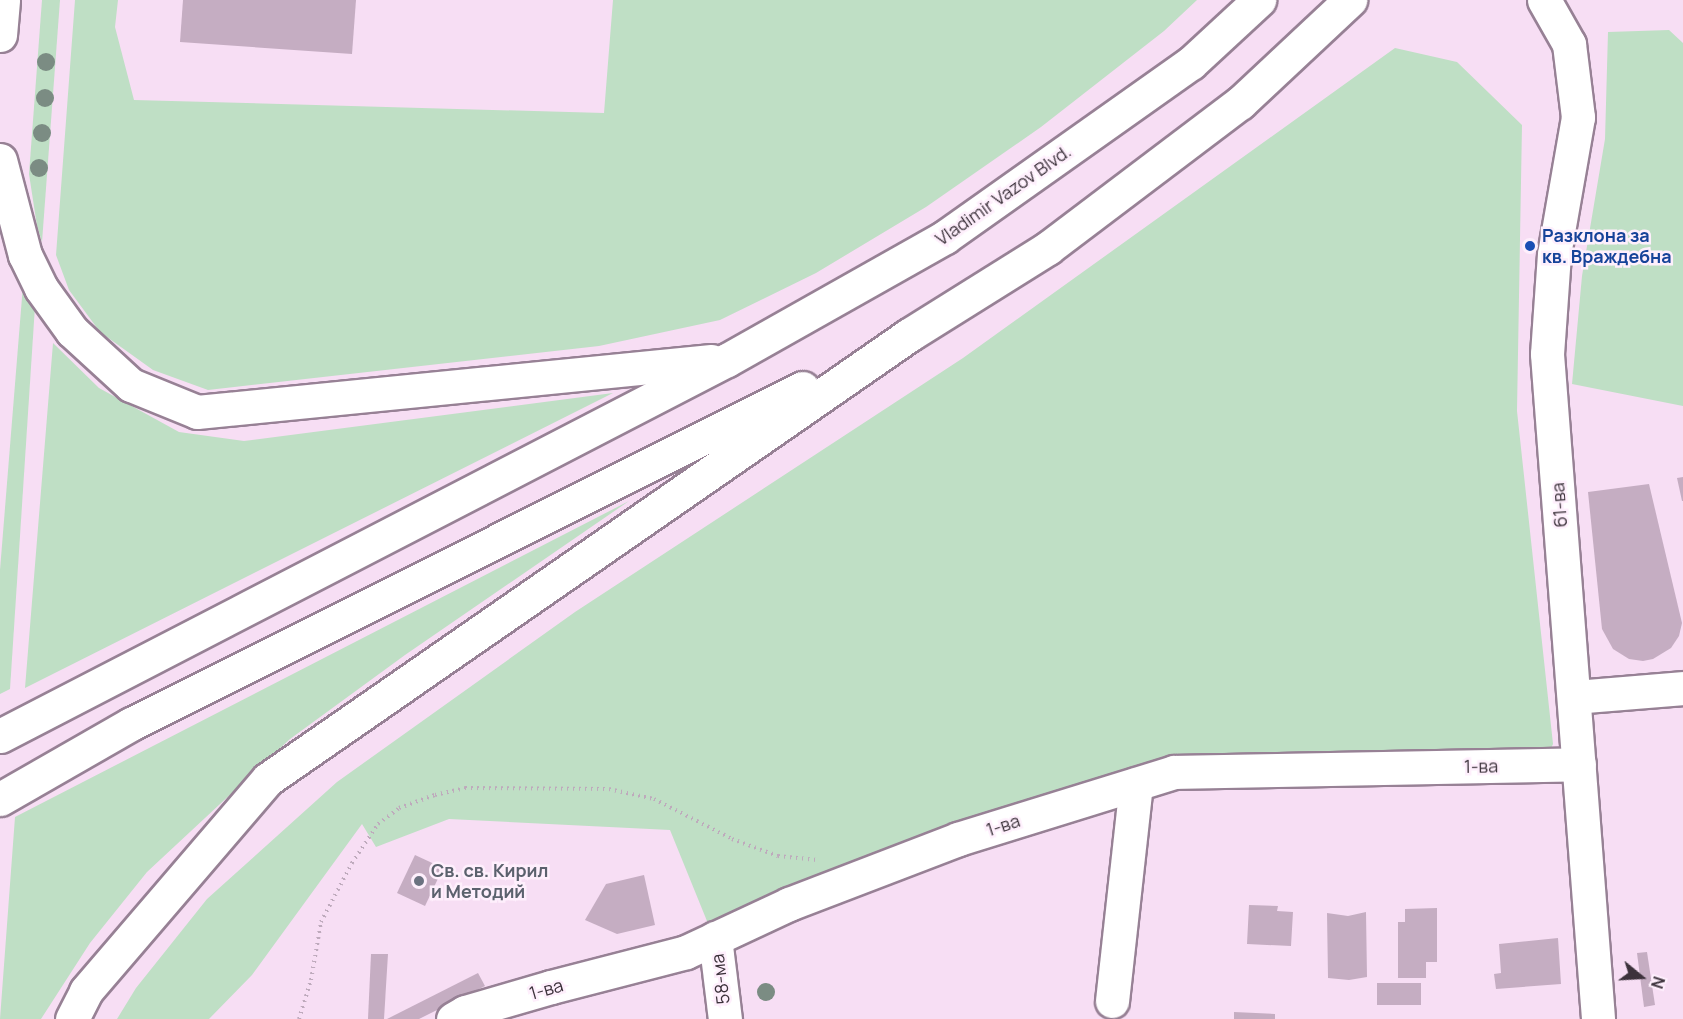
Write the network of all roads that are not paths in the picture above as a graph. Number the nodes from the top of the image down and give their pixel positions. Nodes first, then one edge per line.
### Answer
1 (3, 0) edge
2 (1259, 0) edge
3 (1350, 0) edge
4 (1544, 0) edge
5 (0, 35) edge
6 (0, 160) edge
7 (909, 335) junction
8 (728, 360) junction
9 (1683, 688) edge
10 (1574, 697) junction
11 (0, 736) edge
12 (1579, 764) junction
13 (1136, 784) junction
14 (0, 799) edge
15 (715, 938) junction
16 (1112, 1001) dead end
17 (72, 1019) edge
18 (453, 1019) edge
19 (725, 1019) edge
20 (1598, 1019) edge

1 - 5 main road
2 - 8 main road, Vladimir Vazov Blvd.
3 - 7 main road
4 - 10 main road, 61-ва
6 - 8 main road
7 - 14 main road
7 - 17 main road
8 - 11 main road, Vladimir Vazov Blvd.
9 - 10 main road
10 - 12 main road, 61-ва
12 - 13 main road, 1-ва
12 - 20 main road, 61-ва
13 - 15 main road, 1-ва
13 - 16 main road
15 - 18 main road, 1-ва
15 - 19 main road, 58-ма

